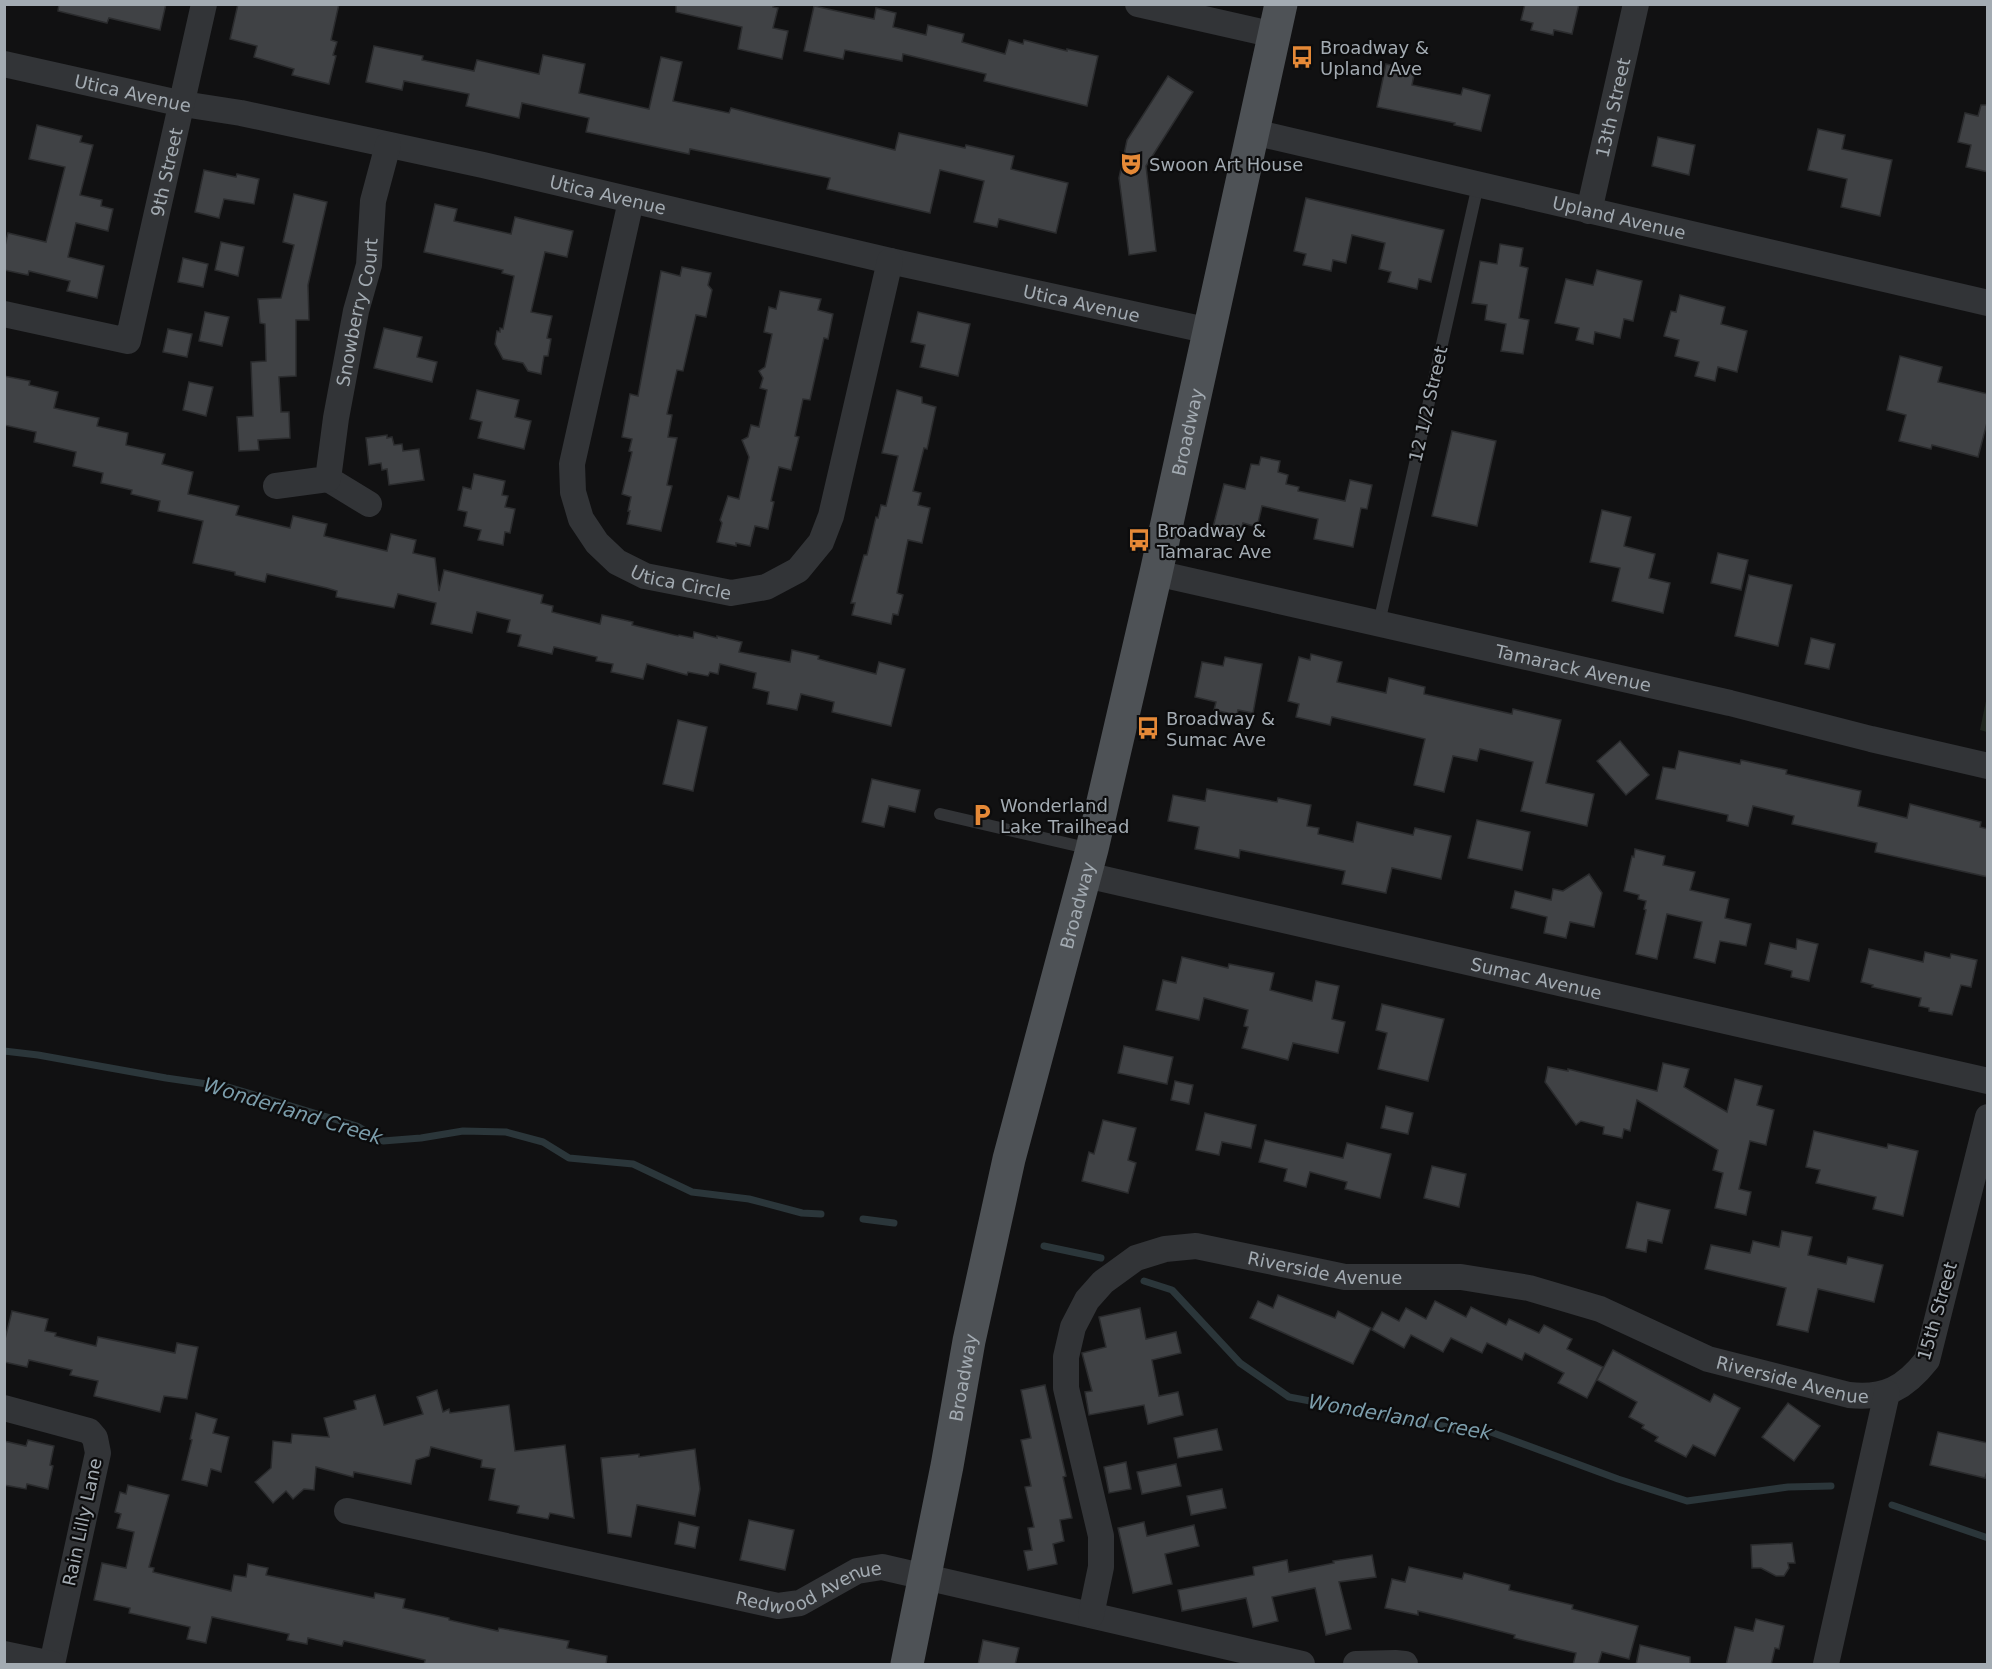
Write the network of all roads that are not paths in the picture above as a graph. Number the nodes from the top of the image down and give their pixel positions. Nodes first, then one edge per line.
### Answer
1 (204, 4) edge
2 (1138, 4) edge
3 (1636, 4) edge
4 (1278, 20) edge
5 (4, 64) edge
6 (183, 104) junction
7 (1253, 132) junction
8 (388, 145) junction
9 (1478, 185) junction
10 (631, 201) junction
11 (1589, 211) junction
12 (890, 261) junction
13 (1988, 303) edge
14 (4, 314) edge
15 (1210, 332) junction
16 (328, 479) junction
17 (276, 486) dead end
18 (369, 504) dead end
19 (1156, 573) junction
20 (1379, 623) junction
21 (1988, 766) edge
22 (940, 814) dead end
23 (1089, 862) junction
24 (1988, 1081) edge
25 (1988, 1117) edge
26 (1887, 1393) junction
27 (4, 1408) edge
28 (347, 1511) dead end
29 (924, 1576) junction
30 (1090, 1615) junction
31 (4, 1654) edge
32 (52, 1664) edge
33 (907, 1665) edge
34 (1302, 1665) edge
35 (1356, 1665) edge
36 (1406, 1665) edge
37 (1826, 1665) edge

1 - 6 street, 9th Street
2 - 4 street
3 - 11 street, 13th Street
4 - 7 main road, Broadway
5 - 6 street, Utica Avenue
6 - 8 street, Utica Avenue
6 - 14 street, 9th Street
7 - 9 street, Upland Avenue
7 - 15 main road, Broadway
8 - 10 street, Utica Avenue
8 - 16 street, Snowberry Court
9 - 11 street, Upland Avenue
9 - 20 lane, 12 1/2 Street
10 - 12 street, Utica Avenue
10 - 12 street, Utica Circle
11 - 13 street, Upland Avenue
12 - 15 street, Utica Avenue
15 - 19 main road, Broadway
16 - 17 street
16 - 18 street
19 - 20 street, Tamarack Avenue
19 - 23 main road, Broadway
20 - 21 street, Tamarack Avenue
22 - 23 lane
23 - 24 street, Sumac Avenue
23 - 29 main road, Broadway
25 - 26 street, 15th Street
26 - 30 street, Riverside Avenue
26 - 37 street
27 - 32 street, Rain Lilly Lane
28 - 29 street, Redwood Avenue
29 - 30 street, Redwood Avenue
29 - 33 main road, Broadway
30 - 34 street, Redwood Avenue
31 - 32 street
35 - 36 street

